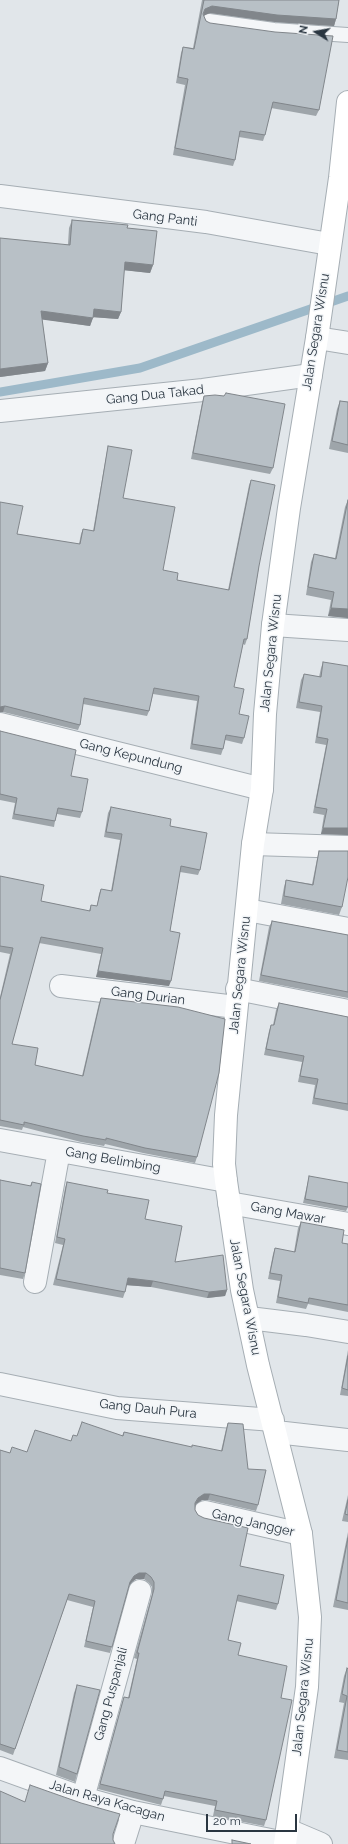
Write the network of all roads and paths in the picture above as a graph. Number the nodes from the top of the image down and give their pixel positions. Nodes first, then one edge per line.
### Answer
1 (208, 22) edge
2 (348, 35) edge
3 (348, 102) edge
4 (0, 196) edge
5 (329, 244) junction
6 (317, 338) junction
7 (348, 343) edge
8 (310, 375) junction
9 (0, 411) edge
10 (273, 625) junction
11 (348, 630) edge
12 (0, 724) edge
13 (262, 789) junction
14 (253, 844) junction
15 (348, 847) edge
16 (247, 910) junction
17 (348, 929) edge
18 (61, 986) dead end
19 (237, 998) junction
20 (348, 1011) edge
21 (0, 1140) edge
22 (59, 1151) junction
23 (226, 1180) junction
24 (228, 1202) junction
25 (348, 1224) edge
26 (35, 1282) dead end
27 (249, 1318) junction
28 (348, 1332) edge
29 (0, 1384) edge
30 (275, 1426) junction
31 (348, 1440) edge
32 (205, 1512) dead end
33 (301, 1534) junction
34 (140, 1591) dead end
35 (0, 1768) edge
36 (83, 1798) junction
37 (133, 1812) junction
38 (286, 1839) edge
39 (123, 1844) edge
40 (321, 1844) edge

1 - 2 lane
3 - 5 street, Jalan Segara Wisnu
4 - 5 street, Gang Panti
5 - 6 street, Jalan Segara Wisnu
6 - 7 street
6 - 8 street, Jalan Segara Wisnu
8 - 9 street, Gang Dua Takad
8 - 10 street, Jalan Segara Wisnu
10 - 11 street
10 - 13 street, Jalan Segara Wisnu
12 - 13 street, Gang Kepundung
13 - 14 street, Jalan Segara Wisnu
14 - 15 street
14 - 16 street, Jalan Segara Wisnu
16 - 17 street
16 - 19 street, Jalan Segara Wisnu
18 - 19 street, Gang Durian
19 - 20 street, Gang Durian
19 - 23 street, Jalan Segara Wisnu
21 - 22 street, Gang Belimbing
22 - 23 street, Gang Belimbing
22 - 26 street
23 - 24 street, Jalan Segara Wisnu
24 - 25 street, Gang Mawar
24 - 27 street, Jalan Segara Wisnu
27 - 28 street
27 - 30 street, Jalan Segara Wisnu
29 - 30 street, Gang Dauh Pura
30 - 31 street, Gang Dauh Pura
30 - 33 street, Jalan Segara Wisnu
32 - 33 street, Gang Jangger
33 - 38 street, Jalan Segara Wisnu
34 - 36 street, Gang Puspanjali
35 - 36 street, Jalan Raya Kacagan
36 - 37 street, Jalan Raya Kacagan
37 - 38 street, Jalan Raya Kacagan
37 - 39 street
38 - 40 street, Jalan Raya Kacagan

